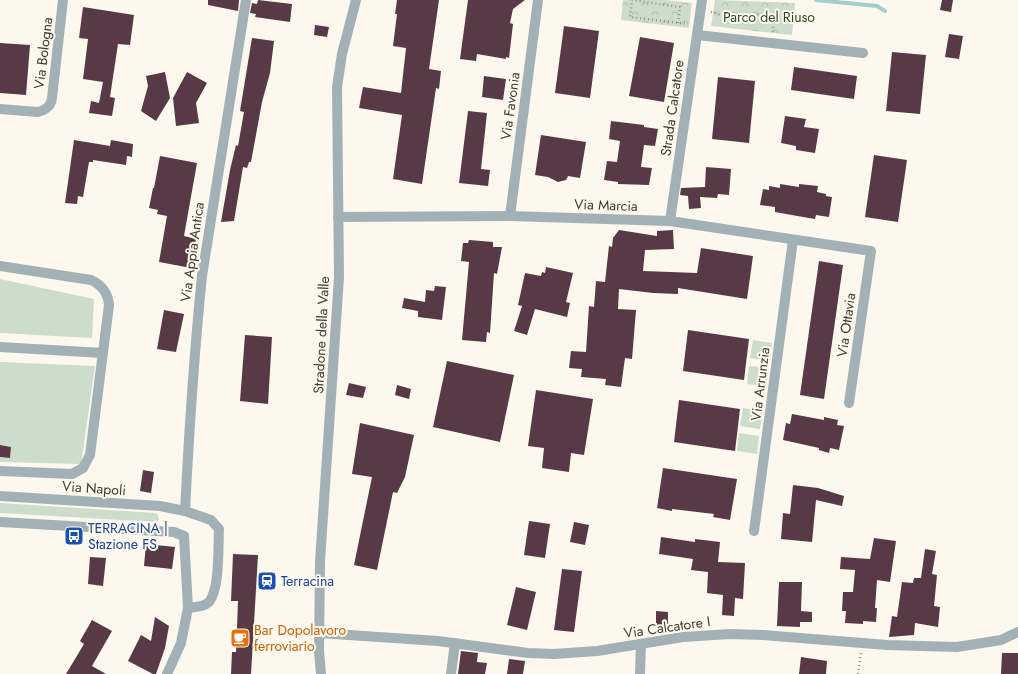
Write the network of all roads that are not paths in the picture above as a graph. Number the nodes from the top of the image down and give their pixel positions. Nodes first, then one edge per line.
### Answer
1 (64, 0) edge
2 (246, 0) edge
3 (356, 0) edge
4 (538, 0) edge
5 (701, 5) edge
6 (697, 31) junction
7 (863, 53) dead end
8 (0, 109) edge
9 (510, 216) junction
10 (338, 217) junction
11 (670, 221) junction
12 (793, 240) junction
13 (871, 251) joint
14 (0, 266) edge
15 (0, 347) edge
16 (103, 353) junction
17 (849, 403) dead end
18 (0, 471) edge
19 (0, 496) edge
20 (185, 511) junction
21 (0, 522) edge
22 (754, 531) dead end
23 (188, 608) junction
24 (1018, 632) edge
25 (319, 634) junction
26 (455, 642) junction
27 (642, 644) junction
28 (167, 674) edge
29 (321, 674) edge
30 (450, 674) edge
31 (640, 674) edge

1 - 8 street, Via Bologna
2 - 20 street, Via Appia Antica
3 - 10 street, Stradone della Valle
4 - 9 street, Via Favonia
5 - 6 street, Strada Calcatore
6 - 7 street
6 - 11 street, Strada Calcatore
9 - 10 street, Via Marcia
9 - 11 street, Via Marcia
10 - 25 street, Stradone della Valle
11 - 12 street, Via Marcia
12 - 13 street, Via Marcia
12 - 22 street, Via Arrunzia
13 - 17 street, Via Ottavia
14 - 16 street
15 - 16 street
16 - 18 street
19 - 20 street, Via Napoli
20 - 23 street, Via Napoli
21 - 23 street
23 - 28 street
24 - 27 street, Via Calcatore I
25 - 26 street, Via Calcatore I
25 - 29 street, Stradone della Valle
26 - 27 street, Via Calcatore I
26 - 30 street
27 - 31 street

